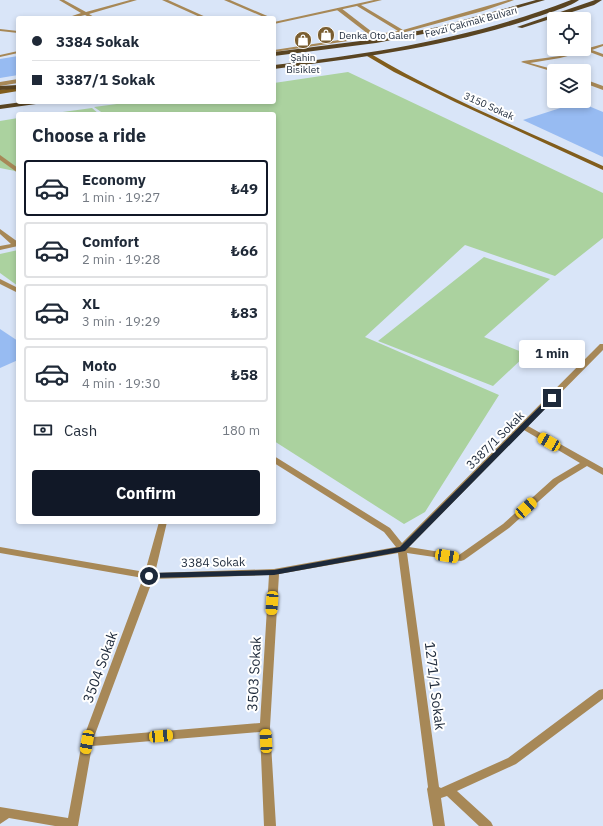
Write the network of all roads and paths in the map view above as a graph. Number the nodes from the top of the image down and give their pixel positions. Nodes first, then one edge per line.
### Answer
1 (62, 0) edge
2 (134, 0) edge
3 (164, 0) edge
4 (226, 0) edge
5 (362, 0) edge
6 (380, 0) edge
7 (512, 0) edge
8 (542, 0) edge
9 (576, 0) edge
10 (599, 0) edge
11 (370, 3) junction
12 (592, 4) junction
13 (603, 4) edge
14 (359, 6) junction
15 (339, 9) junction
16 (84, 13) junction
17 (74, 16) edge
18 (90, 16) edge
19 (201, 16) edge
20 (265, 16) edge
21 (276, 20) edge
22 (280, 22) junction
23 (276, 23) edge
24 (0, 30) edge
25 (16, 32) edge
26 (402, 32) junction
27 (374, 36) junction
28 (448, 45) junction
29 (603, 45) edge
30 (420, 46) junction
31 (591, 47) edge
32 (591, 50) edge
33 (276, 51) edge
34 (276, 51) edge
35 (16, 52) edge
36 (0, 56) edge
37 (563, 56) edge
38 (603, 56) edge
39 (372, 57) junction
40 (276, 67) edge
41 (547, 70) edge
42 (276, 72) edge
43 (16, 82) edge
44 (591, 83) edge
45 (0, 84) edge
46 (602, 86) edge
47 (0, 88) edge
48 (16, 88) edge
49 (16, 88) edge
50 (0, 92) edge
51 (16, 98) edge
52 (0, 101) edge
53 (18, 104) edge
54 (0, 106) edge
55 (0, 157) edge
56 (603, 168) edge
57 (16, 169) edge
58 (0, 231) edge
59 (16, 244) edge
60 (16, 245) edge
61 (0, 248) edge
62 (0, 281) edge
63 (16, 290) edge
64 (603, 346) edge
65 (524, 428) junction
66 (276, 460) edge
67 (586, 463) junction
68 (603, 472) edge
69 (162, 524) edge
70 (402, 549) junction
71 (0, 550) edge
72 (274, 572) junction
73 (149, 576) junction
74 (603, 693) edge
75 (265, 727) junction
76 (87, 742) junction
77 (433, 789) junction
78 (448, 790) junction
79 (3, 815) edge
80 (74, 825) edge
81 (270, 826) edge
82 (439, 826) edge
83 (487, 826) edge

1 - 16 street
2 - 16 street
3 - 19 street
4 - 20 street
5 - 11 street
6 - 11 street
7 - 26 street
8 - 33 main road, Fevzi Çakmak Bulvarı
9 - 30 main road, Fevzi Çakmak Bulvarı
10 - 12 main road
11 - 14 street
12 - 13 main road
12 - 28 main road
14 - 15 street
14 - 26 street
15 - 22 street
15 - 27 street
16 - 17 street
16 - 18 street
21 - 22 street
22 - 23 street
24 - 25 street
26 - 27 street
27 - 34 street
28 - 30 main road
28 - 39 main road
29 - 31 street
30 - 39 main road, Fevzi Çakmak Bulvarı
32 - 38 street
35 - 36 street
37 - 41 street
39 - 40 main road, Fevzi Çakmak Bulvarı
39 - 42 main road
39 - 56 main road, 3150 Sokak
43 - 45 street
44 - 46 street
47 - 48 main road
49 - 50 main road
51 - 52 main road
53 - 54 main road
55 - 57 street
58 - 59 street
60 - 61 street
62 - 63 street
64 - 65 street, 3387/1 Sokak
65 - 67 street
65 - 70 street, 3387/1 Sokak
66 - 70 street
67 - 68 street
67 - 70 street, 3384 Sokak
69 - 73 street, 3504 Sokak
70 - 72 street, 3384 Sokak
70 - 77 street, 1271/1 Sokak
71 - 73 street, 3384 Sokak
72 - 73 street, 3384 Sokak
72 - 75 street, 3503 Sokak
73 - 76 street, 3504 Sokak
74 - 78 street
75 - 76 street
75 - 81 street, 3503 Sokak
76 - 80 street, 3504 Sokak
77 - 78 street
77 - 82 street, 1271/1 Sokak
78 - 83 street
79 - 80 street

